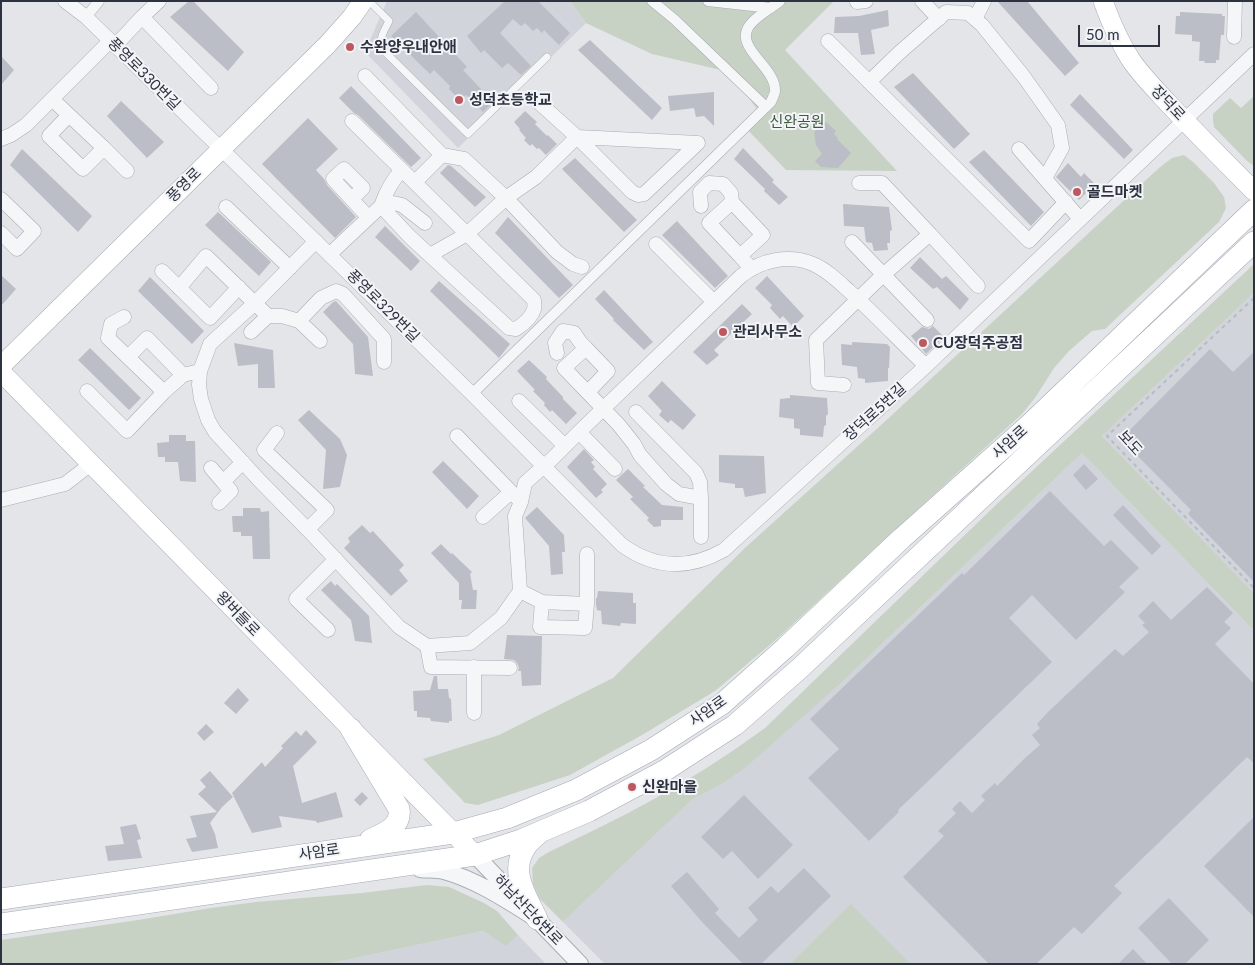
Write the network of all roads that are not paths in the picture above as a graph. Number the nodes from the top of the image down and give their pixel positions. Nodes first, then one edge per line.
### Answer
1 (65, 1) edge
2 (99, 1) edge
3 (158, 1) edge
4 (363, 1) edge
5 (369, 1) edge
6 (652, 1) edge
7 (708, 1) edge
8 (780, 1) edge
9 (922, 1) edge
10 (984, 1) edge
11 (1103, 1) edge
12 (1235, 1) edge
13 (771, 8) junction
14 (86, 17) junction
15 (142, 17) junction
16 (938, 19) junction
17 (975, 20) junction
18 (1234, 37) dead end
19 (828, 41) dead end
20 (113, 43) junction
21 (1254, 54) edge
22 (547, 57) dead end
23 (365, 76) dead end
24 (869, 82) junction
25 (210, 88) dead end
26 (52, 99) junction
27 (535, 99) dead end
28 (766, 107) junction
29 (69, 115) junction
30 (352, 120) dead end
31 (1184, 120) junction
32 (577, 137) junction
33 (1, 139) edge
34 (104, 148) junction
35 (220, 149) junction
36 (1020, 149) dead end
37 (442, 155) junction
38 (402, 170) junction
39 (128, 171) dead end
40 (1045, 178) junction
41 (415, 182) junction
42 (859, 183) dead end
43 (1254, 191) edge
44 (506, 198) junction
45 (1, 199) edge
46 (352, 199) dead end
47 (732, 202) junction
48 (1066, 202) junction
49 (701, 206) dead end
50 (226, 207) dead end
51 (382, 207) junction
52 (1254, 210) edge
53 (368, 217) junction
54 (1080, 219) junction
55 (425, 223) dead end
56 (1, 233) edge
57 (467, 234) junction
58 (930, 234) junction
59 (316, 241) junction
60 (852, 242) dead end
61 (1254, 242) edge
62 (656, 244) dead end
63 (330, 254) junction
64 (430, 255) junction
65 (740, 256) junction
66 (582, 267) dead end
67 (290, 268) junction
68 (751, 268) junction
69 (162, 271) dead end
70 (883, 275) junction
71 (978, 286) dead end
72 (239, 287) junction
73 (179, 288) junction
74 (859, 299) junction
75 (714, 302) junction
76 (255, 303) junction
77 (268, 316) junction
78 (124, 318) dead end
79 (927, 320) dead end
80 (299, 321) junction
81 (251, 332) dead end
82 (320, 341) dead end
83 (586, 348) junction
84 (557, 353) dead end
85 (128, 357) junction
86 (384, 362) dead end
87 (1, 366) edge
88 (926, 366) junction
89 (200, 371) junction
90 (1, 372) edge
91 (183, 375) junction
92 (844, 385) dead end
93 (87, 391) dead end
94 (164, 392) junction
95 (588, 392) junction
96 (472, 394) junction
97 (519, 401) dead end
98 (604, 408) junction
99 (636, 412) dead end
100 (579, 432) junction
101 (277, 433) dead end
102 (457, 436) dead end
103 (565, 446) junction
104 (243, 462) junction
105 (91, 464) junction
106 (544, 466) junction
107 (211, 468) dead end
108 (615, 469) dead end
109 (223, 482) junction
110 (516, 497) junction
111 (701, 498) junction
112 (1, 500) edge
113 (219, 503) dead end
114 (483, 517) dead end
115 (308, 529) junction
116 (701, 537) dead end
117 (587, 554) dead end
118 (336, 558) junction
119 (520, 591) junction
120 (542, 602) junction
121 (586, 604) junction
122 (328, 630) dead end
123 (427, 646) junction
124 (474, 668) junction
125 (510, 668) dead end
126 (474, 713) dead end
127 (351, 729) junction
128 (452, 833) junction
129 (539, 833) junction
130 (359, 846) junction
131 (475, 855) junction
132 (393, 868) junction
133 (1, 899) edge
134 (537, 919) junction
135 (1, 924) edge
136 (580, 964) edge

1 - 14 street, 풍영로330번길
2 - 14 street
3 - 15 street
4 - 35 main road, 풍영로
5 - 22 lane
6 - 28 street
7 - 13 street
8 - 13 street
9 - 16 street
10 - 17 street
11 - 31 main road, 장덕로
12 - 18 street
13 - 28 street
14 - 20 street, 풍영로330번길
15 - 20 street
15 - 25 street
16 - 17 street
16 - 24 street
17 - 40 street
19 - 24 street
20 - 26 street
20 - 35 street, 풍영로330번길
21 - 31 street, 장덕로5번길
23 - 37 street
24 - 48 street
26 - 29 street
26 - 33 street
27 - 32 street
28 - 96 street
29 - 34 street
29 - 34 street
30 - 38 street
31 - 43 main road, 장덕로
31 - 54 street, 장덕로5번길
32 - 32 street
32 - 44 street
34 - 39 street
35 - 59 street, 풍영로329번길
35 - 87 main road, 풍영로
36 - 40 street
37 - 41 street
37 - 44 street
38 - 41 street
38 - 51 street
40 - 48 street
41 - 57 street
42 - 58 street
44 - 57 street
44 - 66 street
45 - 56 street
46 - 53 street
47 - 49 street
47 - 65 street
47 - 65 street
48 - 54 street
50 - 67 street
51 - 53 street
51 - 55 street
51 - 64 street
52 - 128 main road, 사암로
53 - 63 street
54 - 88 street, 장덕로5번길
57 - 64 street
57 - 64 street
58 - 70 street
58 - 71 street
59 - 63 street, 풍영로329번길
59 - 67 street
60 - 70 street
61 - 129 main road, 사암로
62 - 75 street
63 - 96 street, 풍영로329번길
65 - 68 street
67 - 76 street
68 - 74 street
68 - 75 street
69 - 73 street
70 - 74 street
70 - 79 street
72 - 73 street
72 - 73 street
72 - 76 street
74 - 88 street
74 - 92 street
75 - 98 street
76 - 77 street
76 - 89 street
77 - 80 street
77 - 81 street
78 - 85 street
80 - 82 street
80 - 86 street
83 - 84 street
83 - 95 street
83 - 95 street
85 - 91 street
85 - 94 street
88 - 106 street, 장덕로5번길
89 - 91 street
89 - 104 street
90 - 105 main road, 왕버들로
91 - 94 street
93 - 94 street
95 - 98 street
96 - 106 street, 풍영로329번길
97 - 103 street
98 - 100 street
98 - 111 street
99 - 111 street
100 - 103 street
100 - 108 street
101 - 115 street
102 - 110 street
103 - 106 street
104 - 109 street
104 - 115 street
105 - 112 street
105 - 127 main road, 왕버들로
106 - 110 street
107 - 109 street
109 - 113 street
110 - 114 street
110 - 119 street
111 - 116 street
115 - 118 street
117 - 121 street
118 - 122 street
118 - 123 street
119 - 120 street
119 - 123 street
120 - 121 street
120 - 121 street
123 - 124 street
124 - 125 street
124 - 126 street
127 - 128 main road, 왕버들로
127 - 130 main road
128 - 130 main road, 사암로
128 - 131 main road, 왕버들로
129 - 131 main road, 사암로
129 - 134 main road
130 - 133 main road, 사암로
131 - 132 main road, 사암로
131 - 134 street, 하남산단6번로
132 - 134 street
132 - 135 main road, 사암로
134 - 136 street, 하남산단6번로

